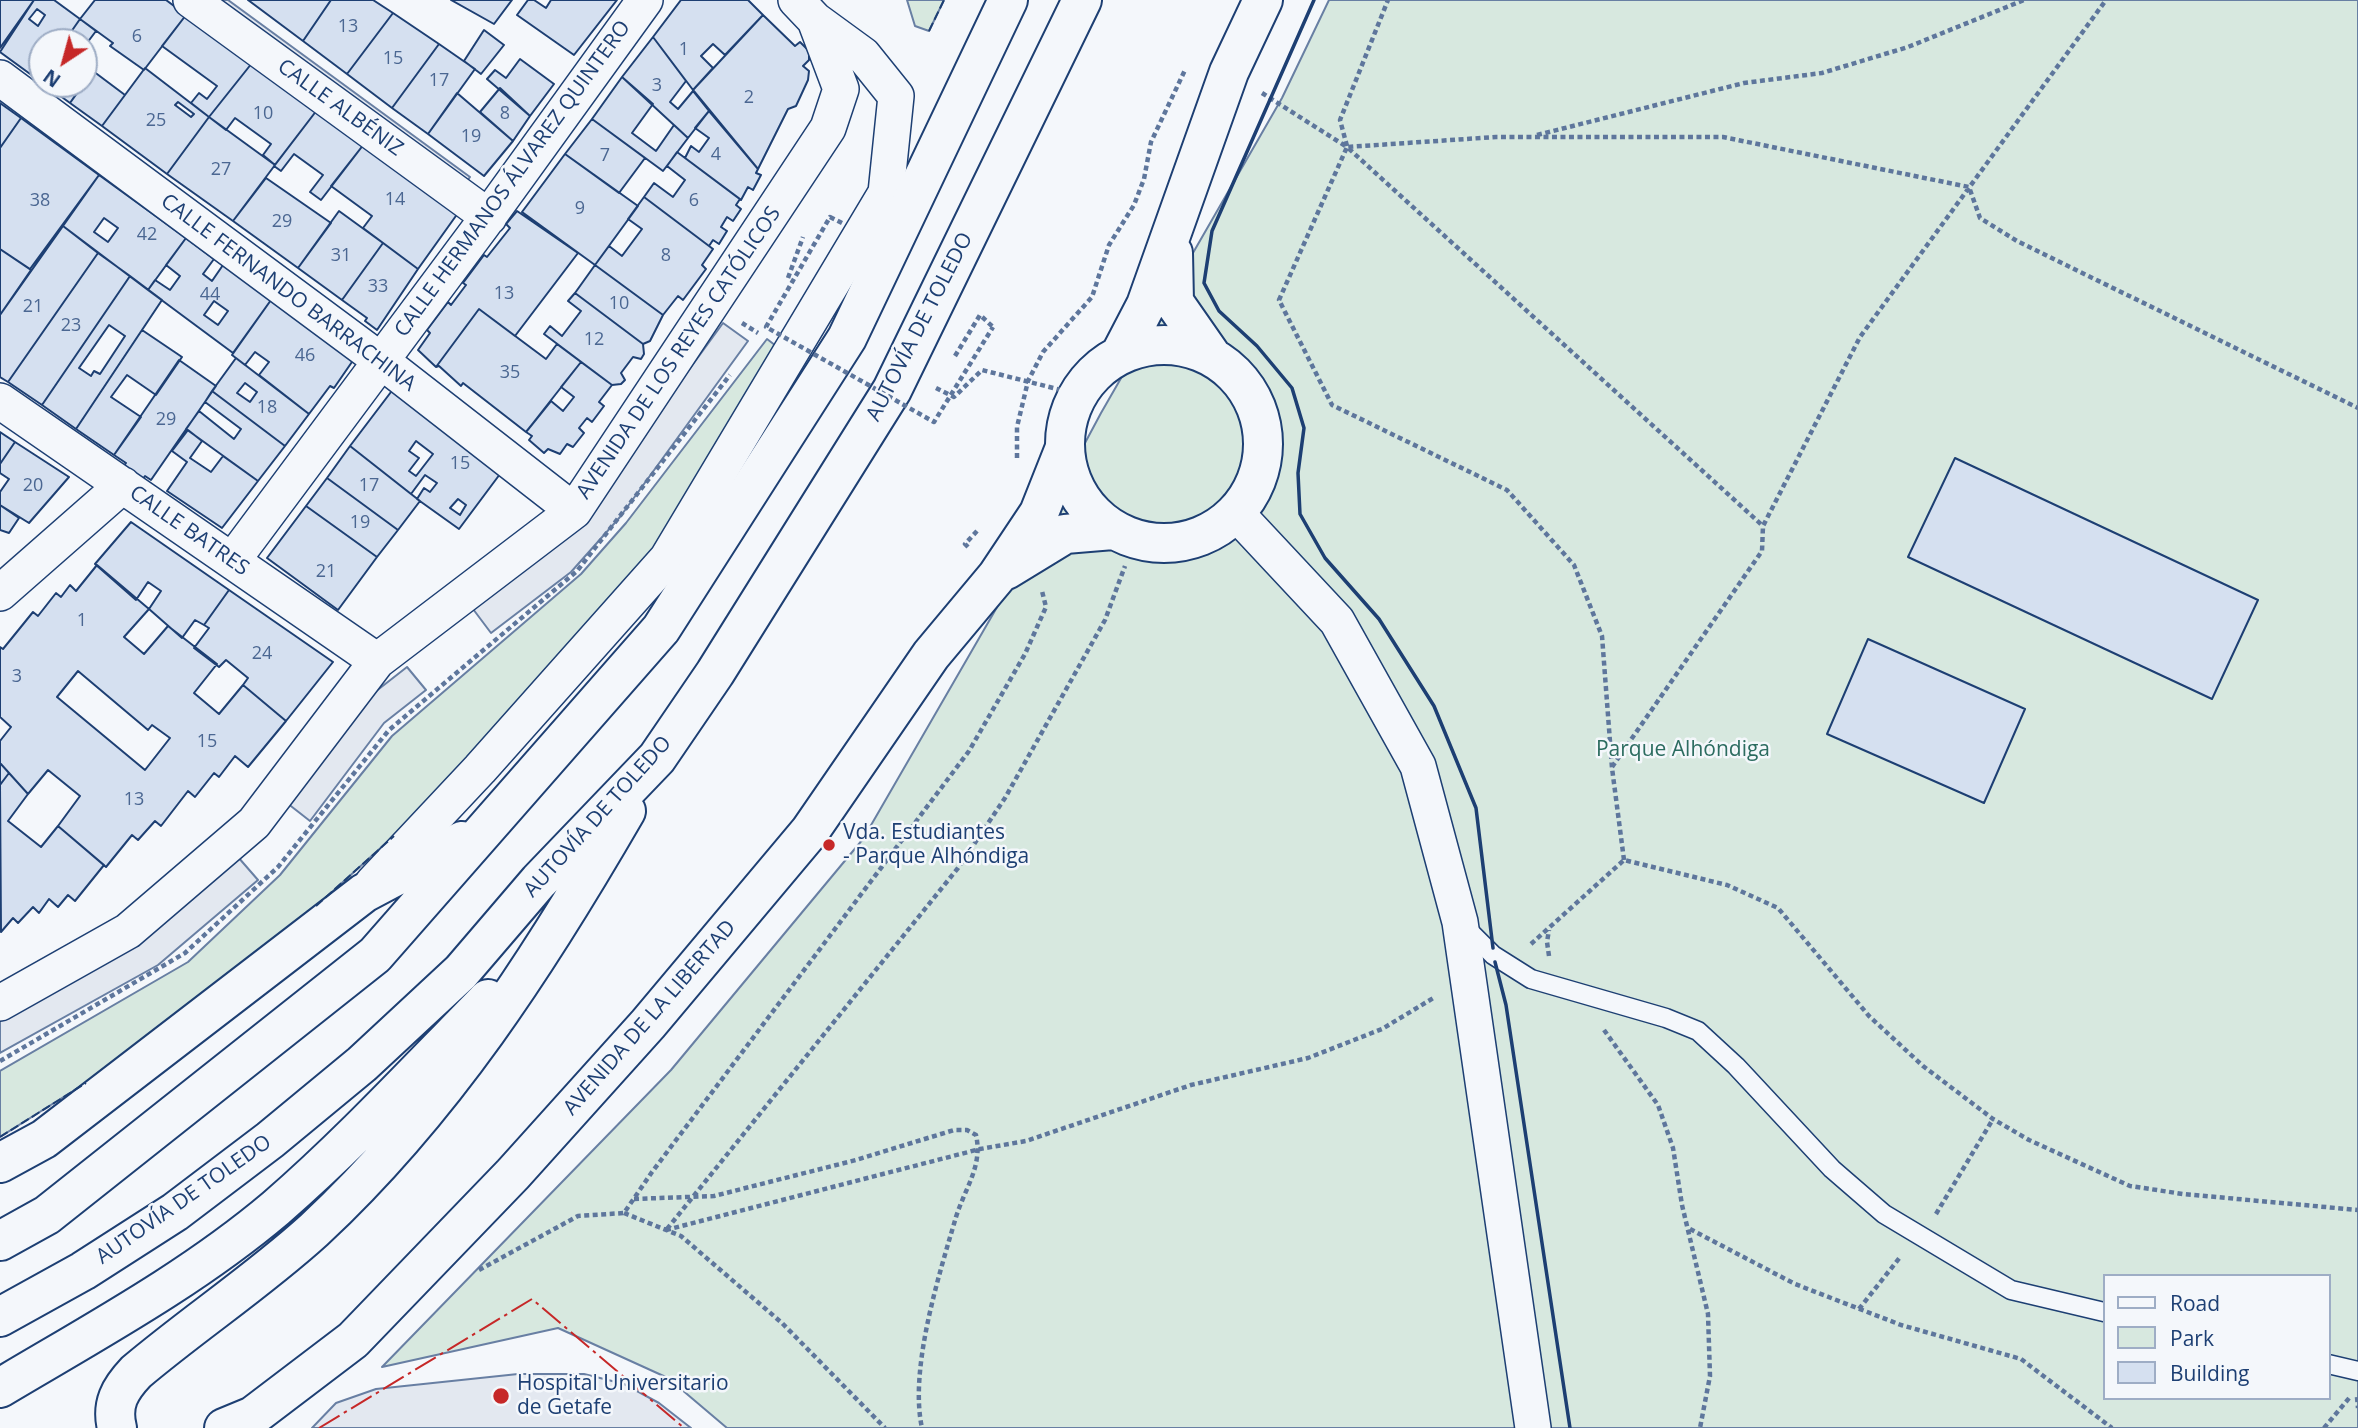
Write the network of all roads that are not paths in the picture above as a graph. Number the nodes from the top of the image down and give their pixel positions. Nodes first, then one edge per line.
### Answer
1 (191, 0) edge
2 (645, 0) edge
3 (1008, 0) edge
4 (1082, 0) edge
5 (1264, 0) edge
6 (813, 7) edge
7 (0, 78) edge
8 (489, 217) junction
9 (1173, 230) junction
10 (1121, 353) junction
11 (1213, 358) junction
12 (380, 360) junction
13 (0, 401) edge
14 (1064, 450) junction
15 (123, 485) junction
16 (575, 511) junction
17 (1236, 513) junction
18 (1124, 534) junction
19 (232, 561) junction
20 (997, 576) junction
21 (0, 593) edge
22 (377, 661) junction
23 (657, 758) junction
24 (482, 830) junction
25 (364, 893) junction
26 (558, 928) junction
27 (1480, 965) junction
28 (0, 1003) edge
29 (0, 1163) edge
30 (0, 1241) edge
31 (2102, 1312) edge
32 (0, 1317) edge
33 (2330, 1365) edge
34 (2358, 1380) edge
35 (0, 1388) edge
36 (240, 1424) edge
37 (117, 1428) edge
38 (1533, 1428) edge

1 - 8 street, CALLE ALBÉNIZ
2 - 8 street, CALLE HERMANOS ÁLVAREZ QUINTERO
3 - 24 main road
4 - 23 main road, AUTOVÍA DE TOLEDO
5 - 9 main road
6 - 16 street, AVENIDA DE LOS REYES CATÓLICOS
6 - 25 street
7 - 12 street, CALLE FERNANDO BARRACHINA
8 - 12 street, CALLE HERMANOS ÁLVAREZ QUINTERO
9 - 10 main road
9 - 11 main road
10 - 11 main road
10 - 14 main road
11 - 17 main road
12 - 16 street, CALLE FERNANDO BARRACHINA
12 - 19 street, CALLE HERMANOS ÁLVAREZ QUINTERO
13 - 15 street, CALLE BATRES
14 - 18 main road
14 - 20 main road, AVENIDA DE LA LIBERTAD
15 - 19 street, CALLE BATRES
15 - 21 street
16 - 22 street, AVENIDA DE LOS REYES CATÓLICOS
17 - 18 main road
17 - 27 street
18 - 20 main road, AVENIDA DE LA LIBERTAD
19 - 22 street, CALLE BATRES
20 - 36 main road, AVENIDA DE LA LIBERTAD
22 - 28 street, AVENIDA DE LOS REYES CATÓLICOS
23 - 26 main road
23 - 32 main road, AUTOVÍA DE TOLEDO
24 - 25 main road
24 - 30 main road
25 - 29 main road
26 - 35 main road
26 - 37 main road
27 - 31 lane
27 - 38 street
33 - 34 lane

